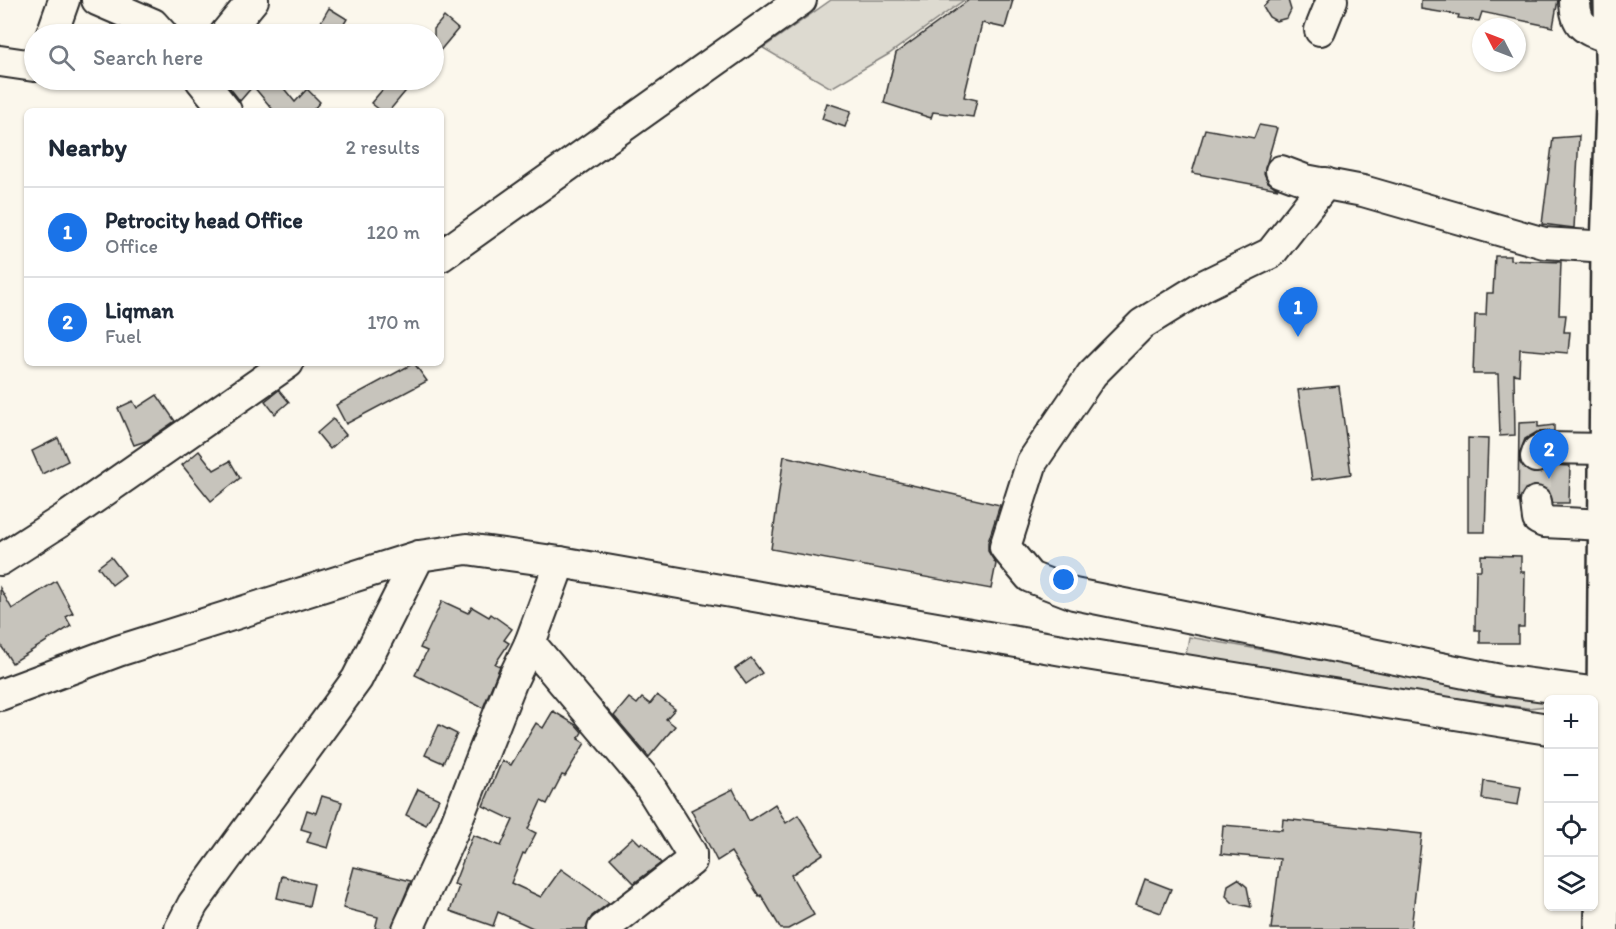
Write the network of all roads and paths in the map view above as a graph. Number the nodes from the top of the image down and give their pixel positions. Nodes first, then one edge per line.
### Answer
1 (64, 0) edge
2 (97, 0) edge
3 (253, 0) edge
4 (801, 0) edge
5 (1332, 0) edge
6 (1575, 0) edge
7 (1611, 0) edge
8 (56, 24) edge
9 (153, 24) edge
10 (233, 24) edge
11 (1320, 30) dead end
12 (1612, 39) junction
13 (0, 61) edge
14 (24, 65) edge
15 (209, 90) edge
16 (1614, 105) edge
17 (224, 108) edge
18 (1281, 171) dead end
19 (1326, 183) junction
20 (1608, 248) junction
21 (444, 254) edge
22 (284, 366) edge
23 (1611, 447) edge
24 (1536, 458) dead end
25 (1536, 502) tunnel mouth
26 (1605, 525) junction
27 (419, 556) junction
28 (0, 560) edge
29 (560, 562) junction
30 (530, 643) junction
31 (1606, 694) junction
32 (0, 695) edge
33 (1544, 728) edge
34 (1598, 735) edge
35 (1610, 798) edge
36 (180, 929) edge
37 (408, 929) edge
38 (603, 929) edge
39 (1602, 929) edge

1 - 8 street
2 - 9 street
3 - 10 street
4 - 21 street
5 - 11 street
6 - 12 street
7 - 12 highway
12 - 16 highway
13 - 14 street
15 - 17 street
16 - 20 highway
18 - 19 street
19 - 20 street
19 - 31 street
20 - 23 highway
22 - 28 street
23 - 24 street
23 - 26 highway
25 - 26 street
26 - 31 highway
27 - 29 street
27 - 32 street
27 - 36 street
29 - 30 street
29 - 33 street
30 - 37 street
30 - 38 street
31 - 34 highway
34 - 35 highway
35 - 39 highway

